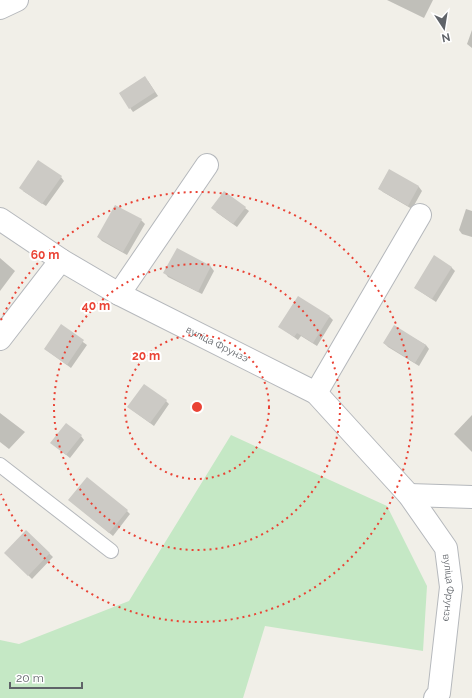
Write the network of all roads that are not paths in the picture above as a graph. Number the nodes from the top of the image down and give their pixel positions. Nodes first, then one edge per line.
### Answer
1 (17, 0) edge
2 (0, 8) edge
3 (207, 165) dead end
4 (420, 215) dead end
5 (0, 219) edge
6 (61, 260) junction
7 (119, 294) junction
8 (0, 339) edge
9 (316, 393) junction
10 (0, 465) edge
11 (409, 495) junction
12 (472, 497) edge
13 (111, 551) dead end
14 (437, 695) edge

1 - 2 street
3 - 7 street
4 - 9 street
5 - 6 street, вуліца Фрунзэ
6 - 7 street, вуліца Фрунзэ
6 - 8 street
7 - 9 street, вуліца Фрунзэ
9 - 11 street, вуліца Фрунзэ
10 - 13 lane
11 - 12 street
11 - 14 street, вуліца Фрунзэ

